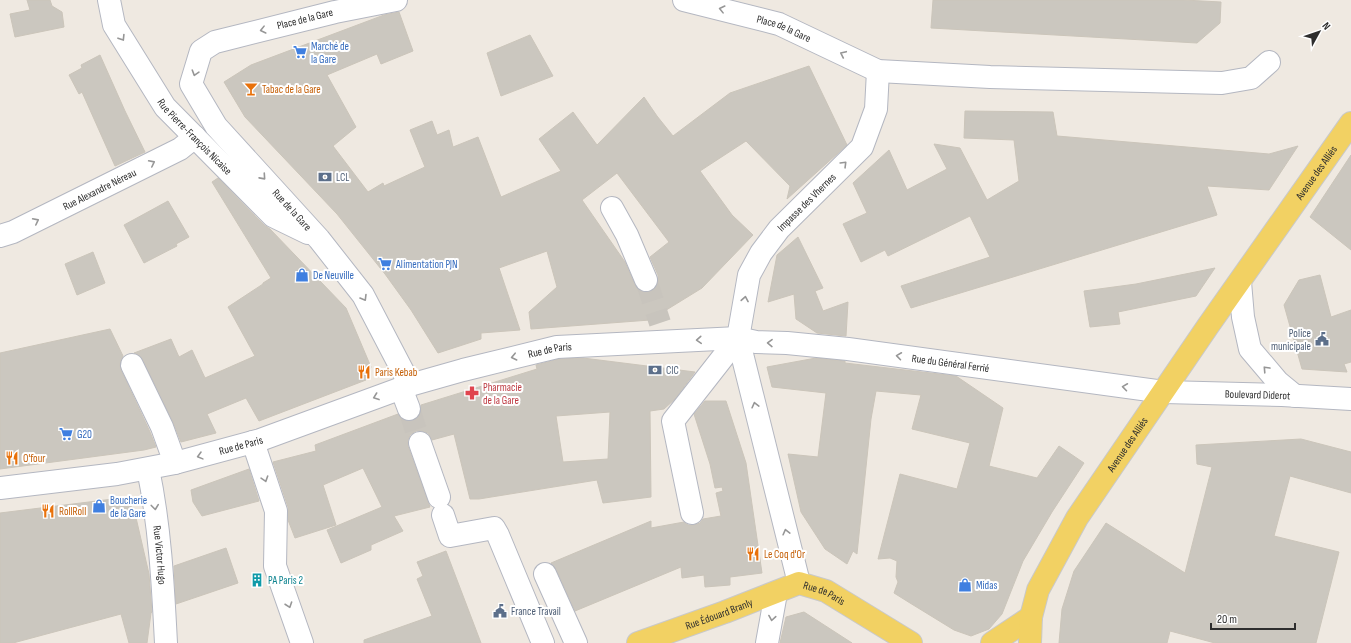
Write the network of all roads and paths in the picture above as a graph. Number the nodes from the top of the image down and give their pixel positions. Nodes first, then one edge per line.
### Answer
1 (396, 0) edge
2 (684, 0) edge
3 (109, 1) edge
4 (215, 42) joint
5 (1269, 62) dead end
6 (878, 71) junction
7 (1351, 123) edge
8 (195, 137) junction
9 (612, 208) dead end
10 (0, 236) edge
11 (319, 239) junction
12 (646, 280) tunnel mouth
13 (1240, 282) junction
14 (738, 338) junction
15 (132, 365) dead end
16 (405, 387) junction
17 (1164, 392) junction
18 (1295, 396) junction
19 (1351, 399) edge
20 (409, 410) tunnel mouth
21 (253, 442) junction
22 (420, 443) tunnel mouth
23 (175, 463) junction
24 (148, 469) junction
25 (0, 488) edge
26 (692, 512) dead end
27 (544, 574) dead end
28 (799, 583) junction
29 (776, 593) junction
30 (1032, 633) edge
31 (166, 643) edge
32 (302, 643) edge
33 (543, 643) edge
34 (576, 643) edge
35 (638, 643) edge
36 (767, 643) edge
37 (911, 643) edge
38 (992, 643) edge

1 -> 4 street, Place de la Gare
6 -> 2 street, Place de la Gare
3 -> 8 street, Rue Pierre-François Nicaise
4 -> 11 street, Rue de la Gare
5 - 6 street
14 -> 6 street, Impasse des Vhernes
7 - 13 main road, Avenue des Alliés
10 -> 8 street, Rue Alexandre Néreau
8 - 11 street, Rue Pierre-François Nicaise
9 - 12 street
11 -> 16 street, Rue de la Gare
13 - 17 main road, Avenue des Alliés
18 -> 13 street
14 -> 16 street, Rue de Paris
17 -> 14 street, Rue du Général Ferrié
14 - 26 street
28 -> 14 street, Rue de Paris
15 - 23 street
16 - 20 street, Rue de la Gare
16 -> 21 street, Rue de Paris
17 - 18 street, Boulevard Diderot
17 - 30 main road, Avenue des Alliés
18 - 19 street, Boulevard Diderot
21 -> 23 street, Rue de Paris
21 -> 32 street
22 - 33 street
23 - 24 street, Rue de Paris
24 - 25 street, Rue de Paris
24 -> 31 street, Rue Victor Hugo
27 - 34 street
28 - 29 main road, Rue Édouard Branly
28 - 37 main road, Rue de Paris
29 - 35 main road, Rue Édouard Branly
29 -> 36 street
30 - 38 main road, Avenue des Alliés

